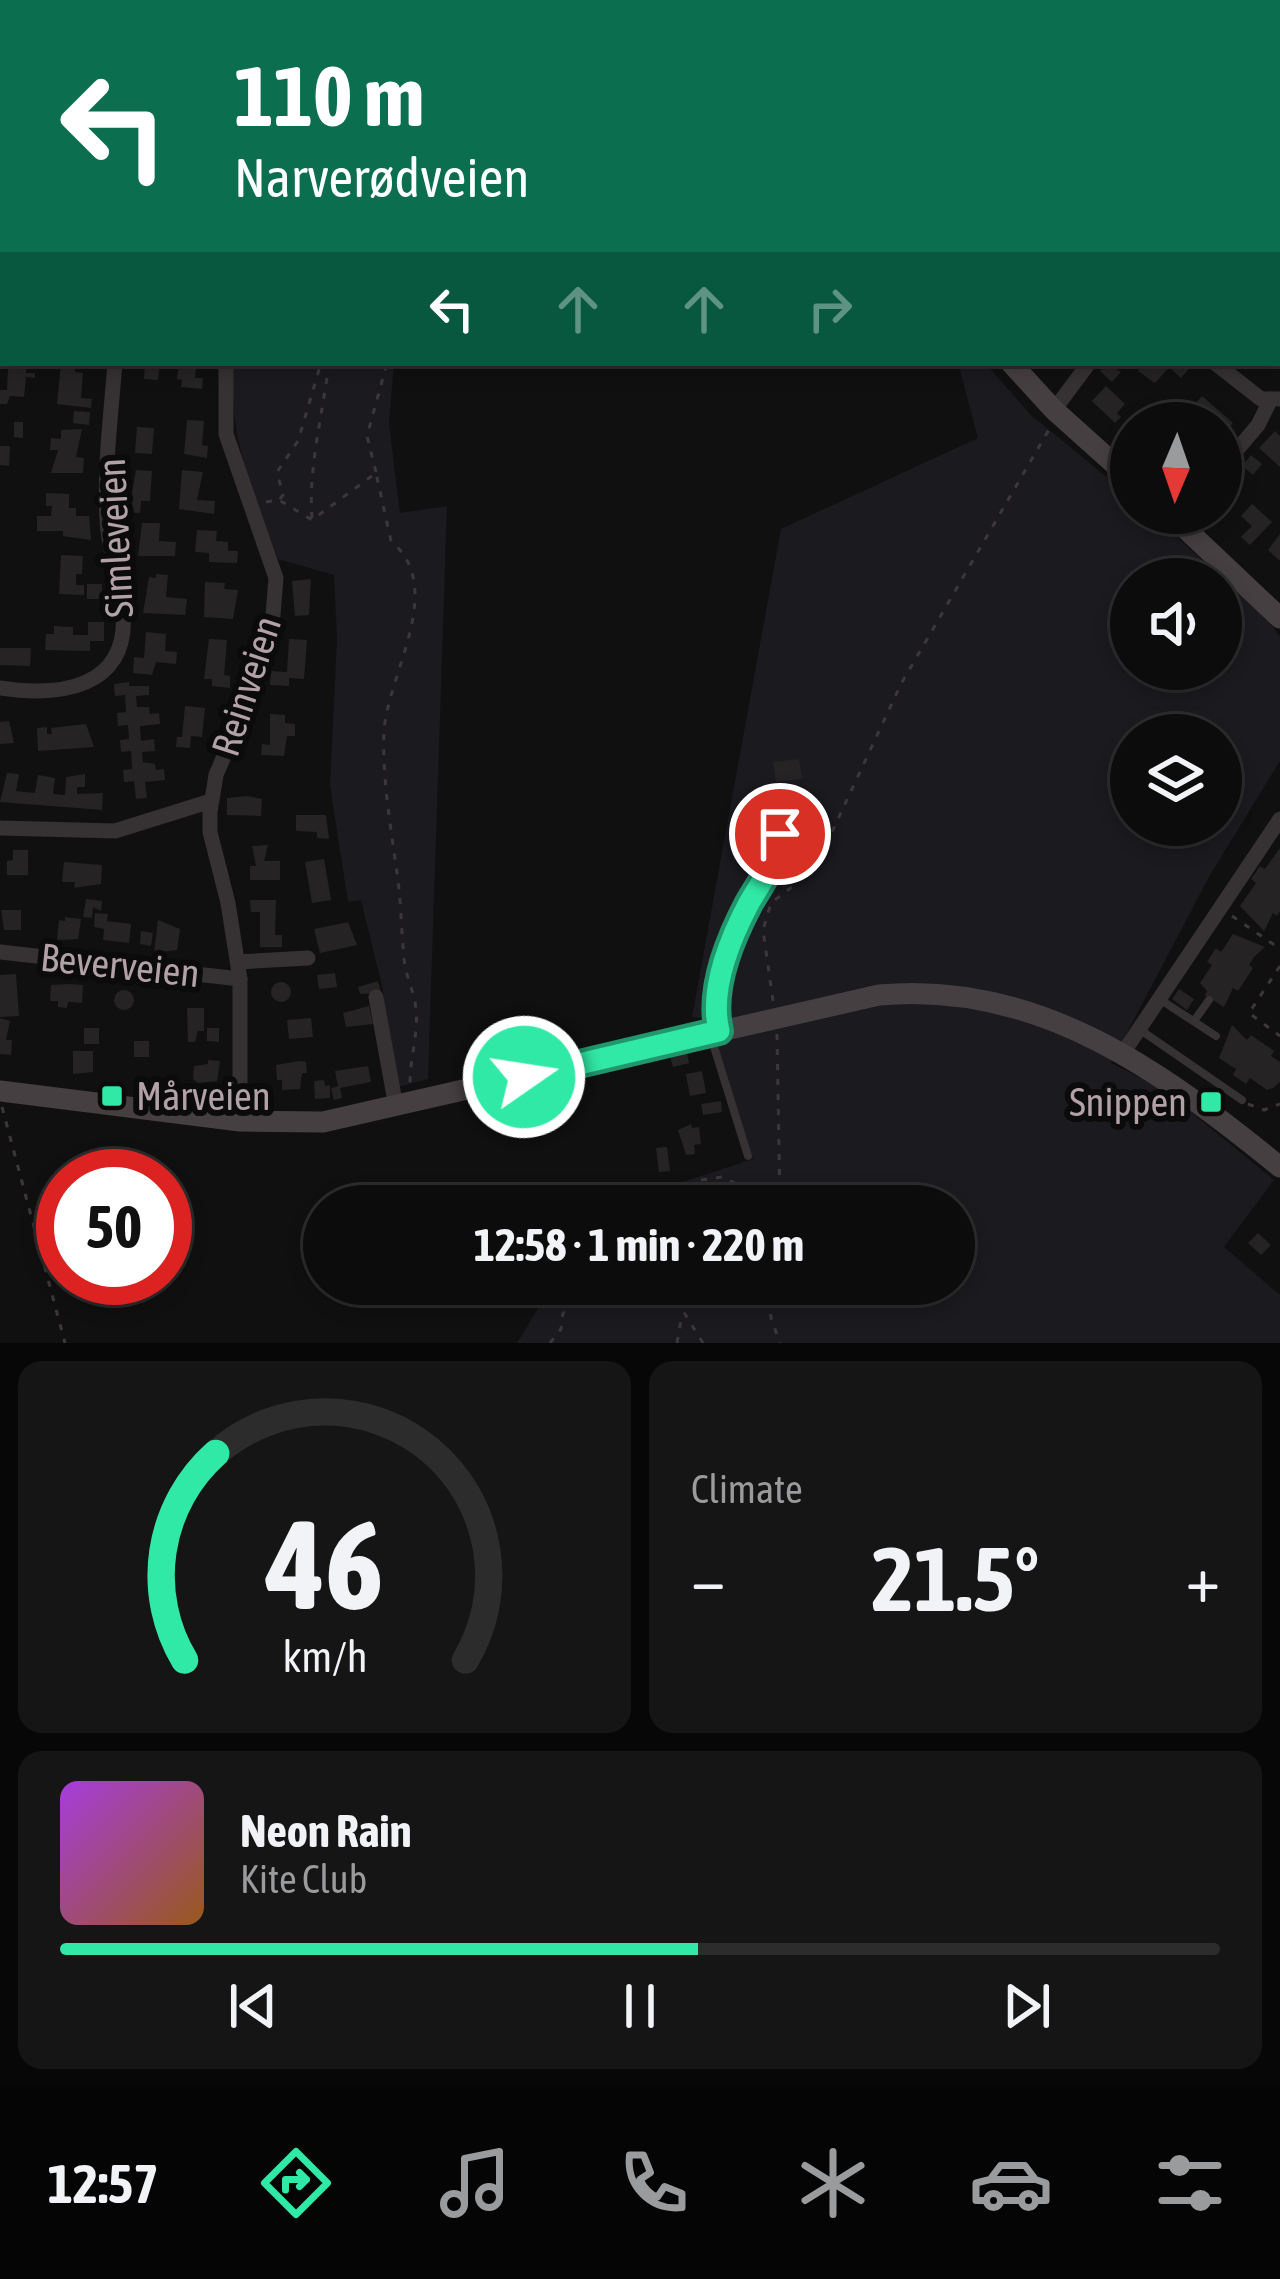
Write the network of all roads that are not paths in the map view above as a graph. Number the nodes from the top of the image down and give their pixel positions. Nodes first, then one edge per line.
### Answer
1 (116, 366) edge
2 (226, 366) edge
3 (1012, 366) edge
4 (1087, 366) edge
5 (1218, 366) edge
6 (1275, 399) edge
7 (1053, 417) junction
8 (1242, 444) edge
9 (1110, 462) edge
10 (1191, 534) edge
11 (1280, 618) edge
12 (0, 688) edge
13 (212, 801) junction
14 (1280, 820) edge
15 (0, 828) edge
16 (780, 834) dead end
17 (0, 952) edge
18 (308, 958) dead end
19 (239, 970) junction
20 (376, 997) dead end
21 (1160, 999) junction
22 (1209, 1000) dead end
23 (1193, 1022) junction
24 (1138, 1028) junction
25 (714, 1032) junction
26 (1216, 1036) dead end
27 (1124, 1053) junction
28 (0, 1091) edge
29 (1242, 1100) road end
30 (405, 1105) junction
31 (240, 1121) junction
32 (748, 1156) dead end
33 (1280, 1167) edge

1 - 12 street, Simleveien
2 - 13 street, Reinveien
3 - 7 main road
4 - 7 street
5 - 6 street
6 - 8 street
7 - 9 main road
10 - 11 main road
13 - 15 street, Reinveien
13 - 19 street
14 - 21 street
16 - 25 street
17 - 19 street, Beverveien
18 - 19 street
19 - 31 street
20 - 30 street
21 - 23 lane
21 - 24 street
22 - 23 lane
23 - 26 lane
24 - 27 street
24 - 29 lane
25 - 27 main road
25 - 30 main road
25 - 32 lane
27 - 33 main road
28 - 31 main road
30 - 31 main road

